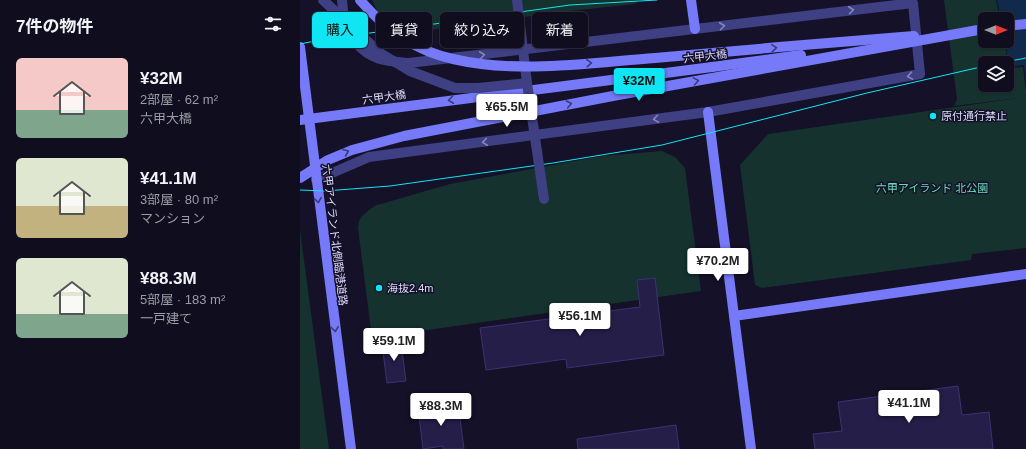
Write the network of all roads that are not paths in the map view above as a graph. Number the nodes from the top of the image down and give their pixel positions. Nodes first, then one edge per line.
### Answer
1 (323, 0) edge
2 (342, 0) edge
3 (360, 0) edge
4 (517, 0) edge
5 (691, 0) edge
6 (1026, 25) edge
7 (1014, 26) edge
8 (695, 29) junction
9 (978, 30) edge
10 (978, 31) edge
11 (978, 31) edge
12 (300, 47) edge
13 (527, 83) junction
14 (708, 112) junction
15 (305, 120) edge
16 (300, 178) edge
17 (316, 180) junction
18 (544, 199) dead end
19 (1026, 274) edge
20 (734, 316) junction
21 (351, 449) edge
22 (751, 449) edge

1 - 13 street, bridge
2 -> 8 street
3 -> 9 street, bridge
4 - 13 street, bridge
5 - 8 street
6 - 7 street
8 -> 14 street
10 -> 15 street, 六甲大橋, bridge
16 -> 11 street, bridge
12 - 15 street, 六甲アイランド北側臨港道路
13 - 18 street, bridge
14 -> 17 street
14 - 20 street
15 - 17 street, 六甲アイランド北側臨港道路
17 -> 21 street, 六甲アイランド北側臨港道路
19 - 20 street
20 - 22 street

